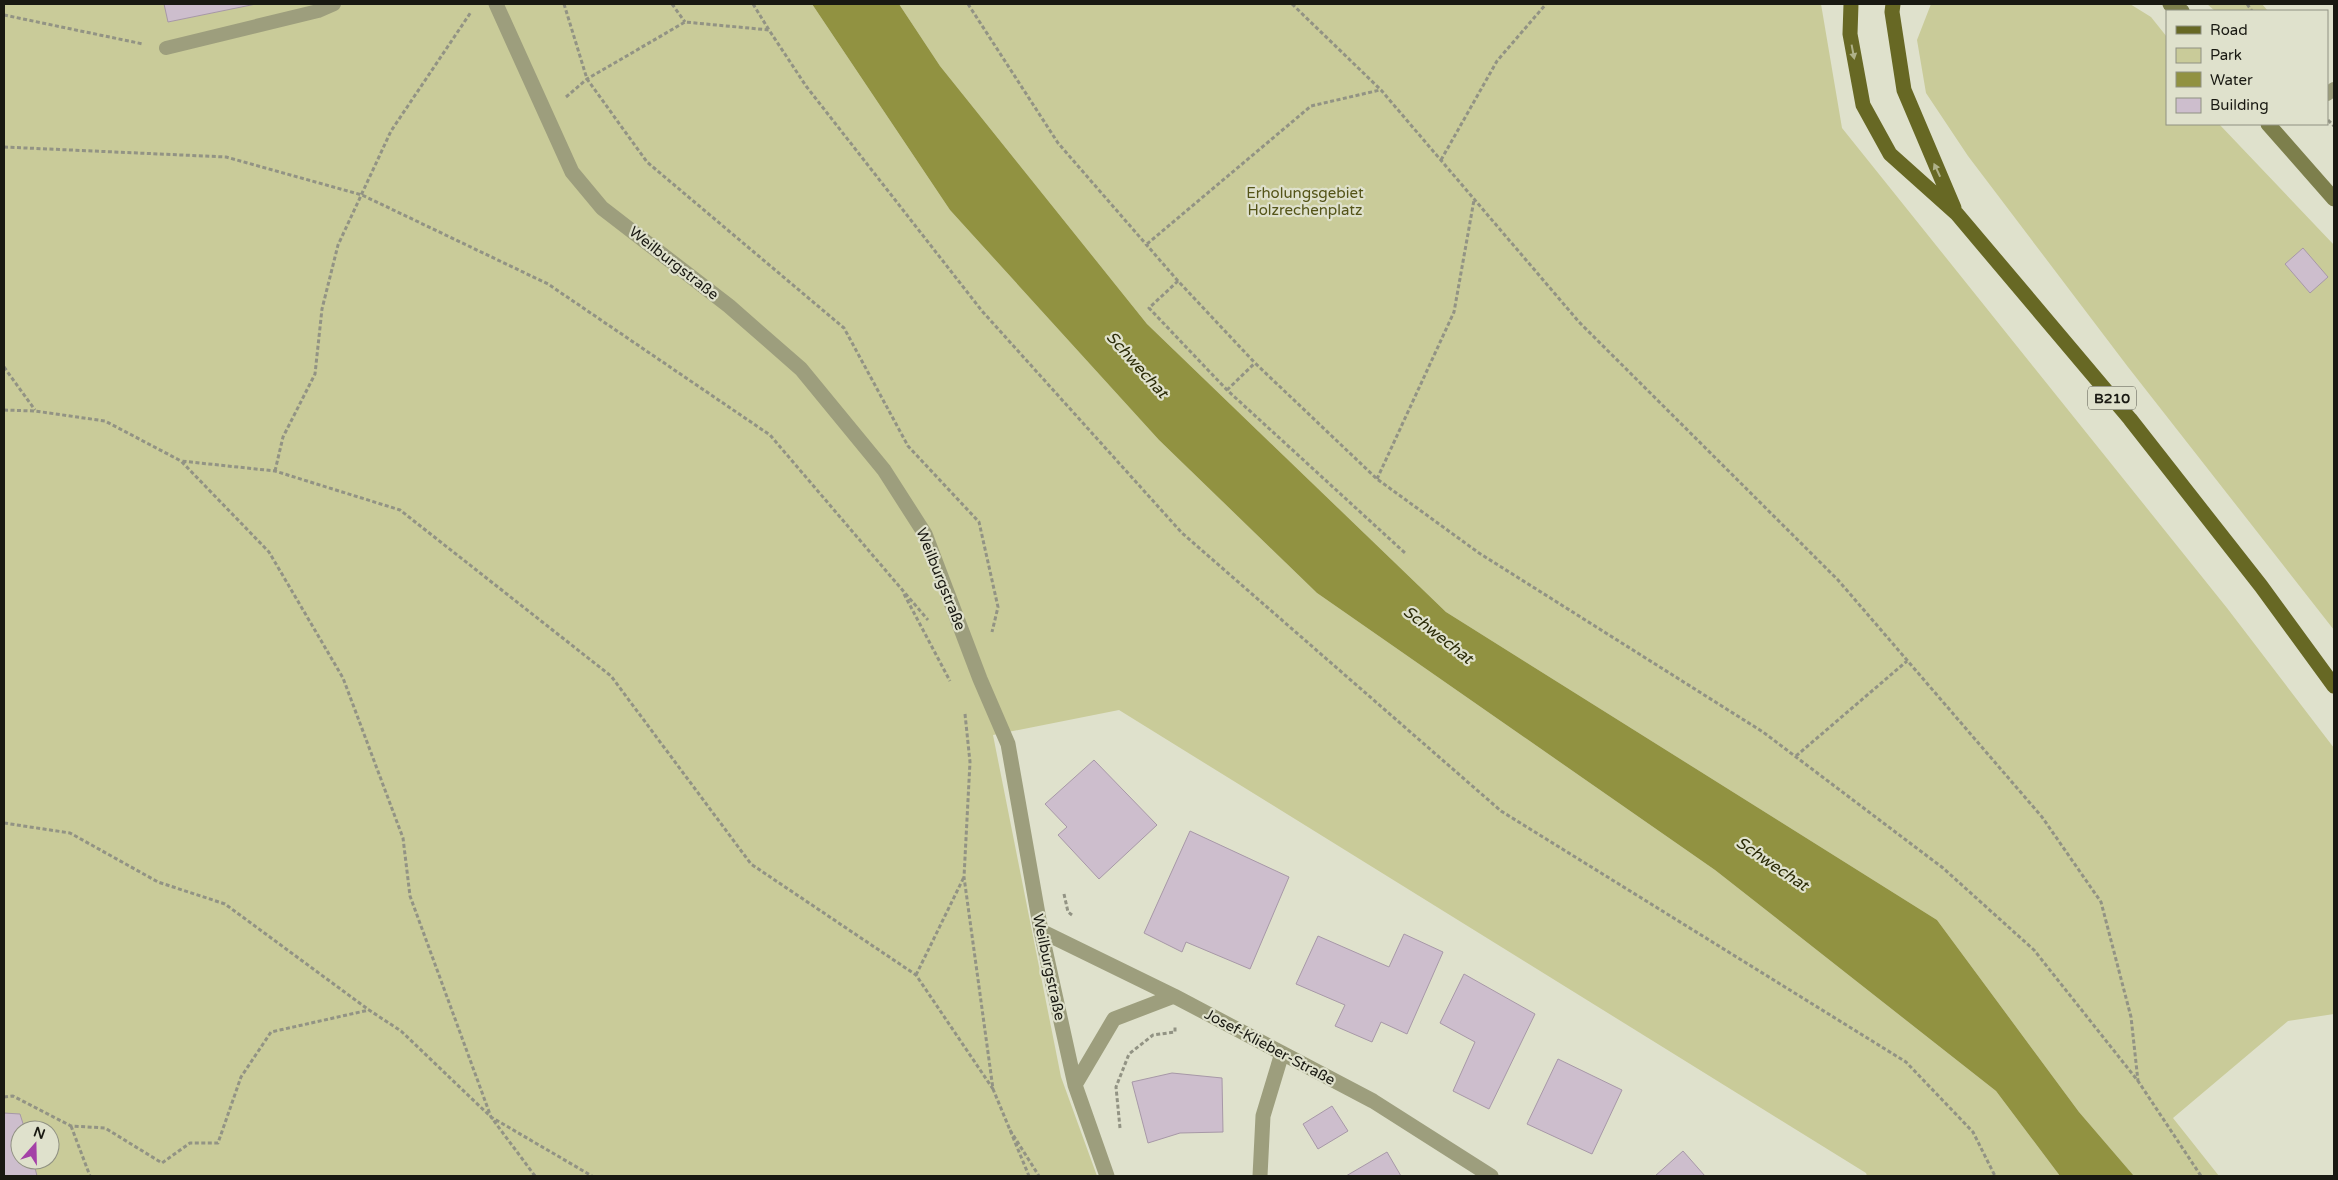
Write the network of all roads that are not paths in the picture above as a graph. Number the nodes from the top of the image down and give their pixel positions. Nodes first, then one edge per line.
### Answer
1 (334, 4) edge
2 (496, 4) edge
3 (1851, 4) edge
4 (1896, 7) edge
5 (166, 48) road end
6 (2271, 125) edge
7 (2334, 199) edge
8 (1957, 214) junction
9 (2334, 686) edge
10 (1041, 931) junction
11 (1174, 996) junction
12 (1282, 1053) junction
13 (1075, 1084) junction
14 (1107, 1176) edge
15 (1260, 1176) edge
16 (1491, 1176) edge

1 - 5 lane
2 - 10 street, Weilburgstraße
3 -> 8 main road, B210
8 -> 4 main road, B210
6 - 7 street
8 - 9 main road, B210
10 - 11 street, Josef-Klieber-Straße
10 - 13 street, Weilburgstraße
11 - 12 street, Josef-Klieber-Straße
11 - 13 street
12 - 15 street
12 - 16 street, Josef-Klieber-Straße
13 - 14 street, Weilburgstraße

